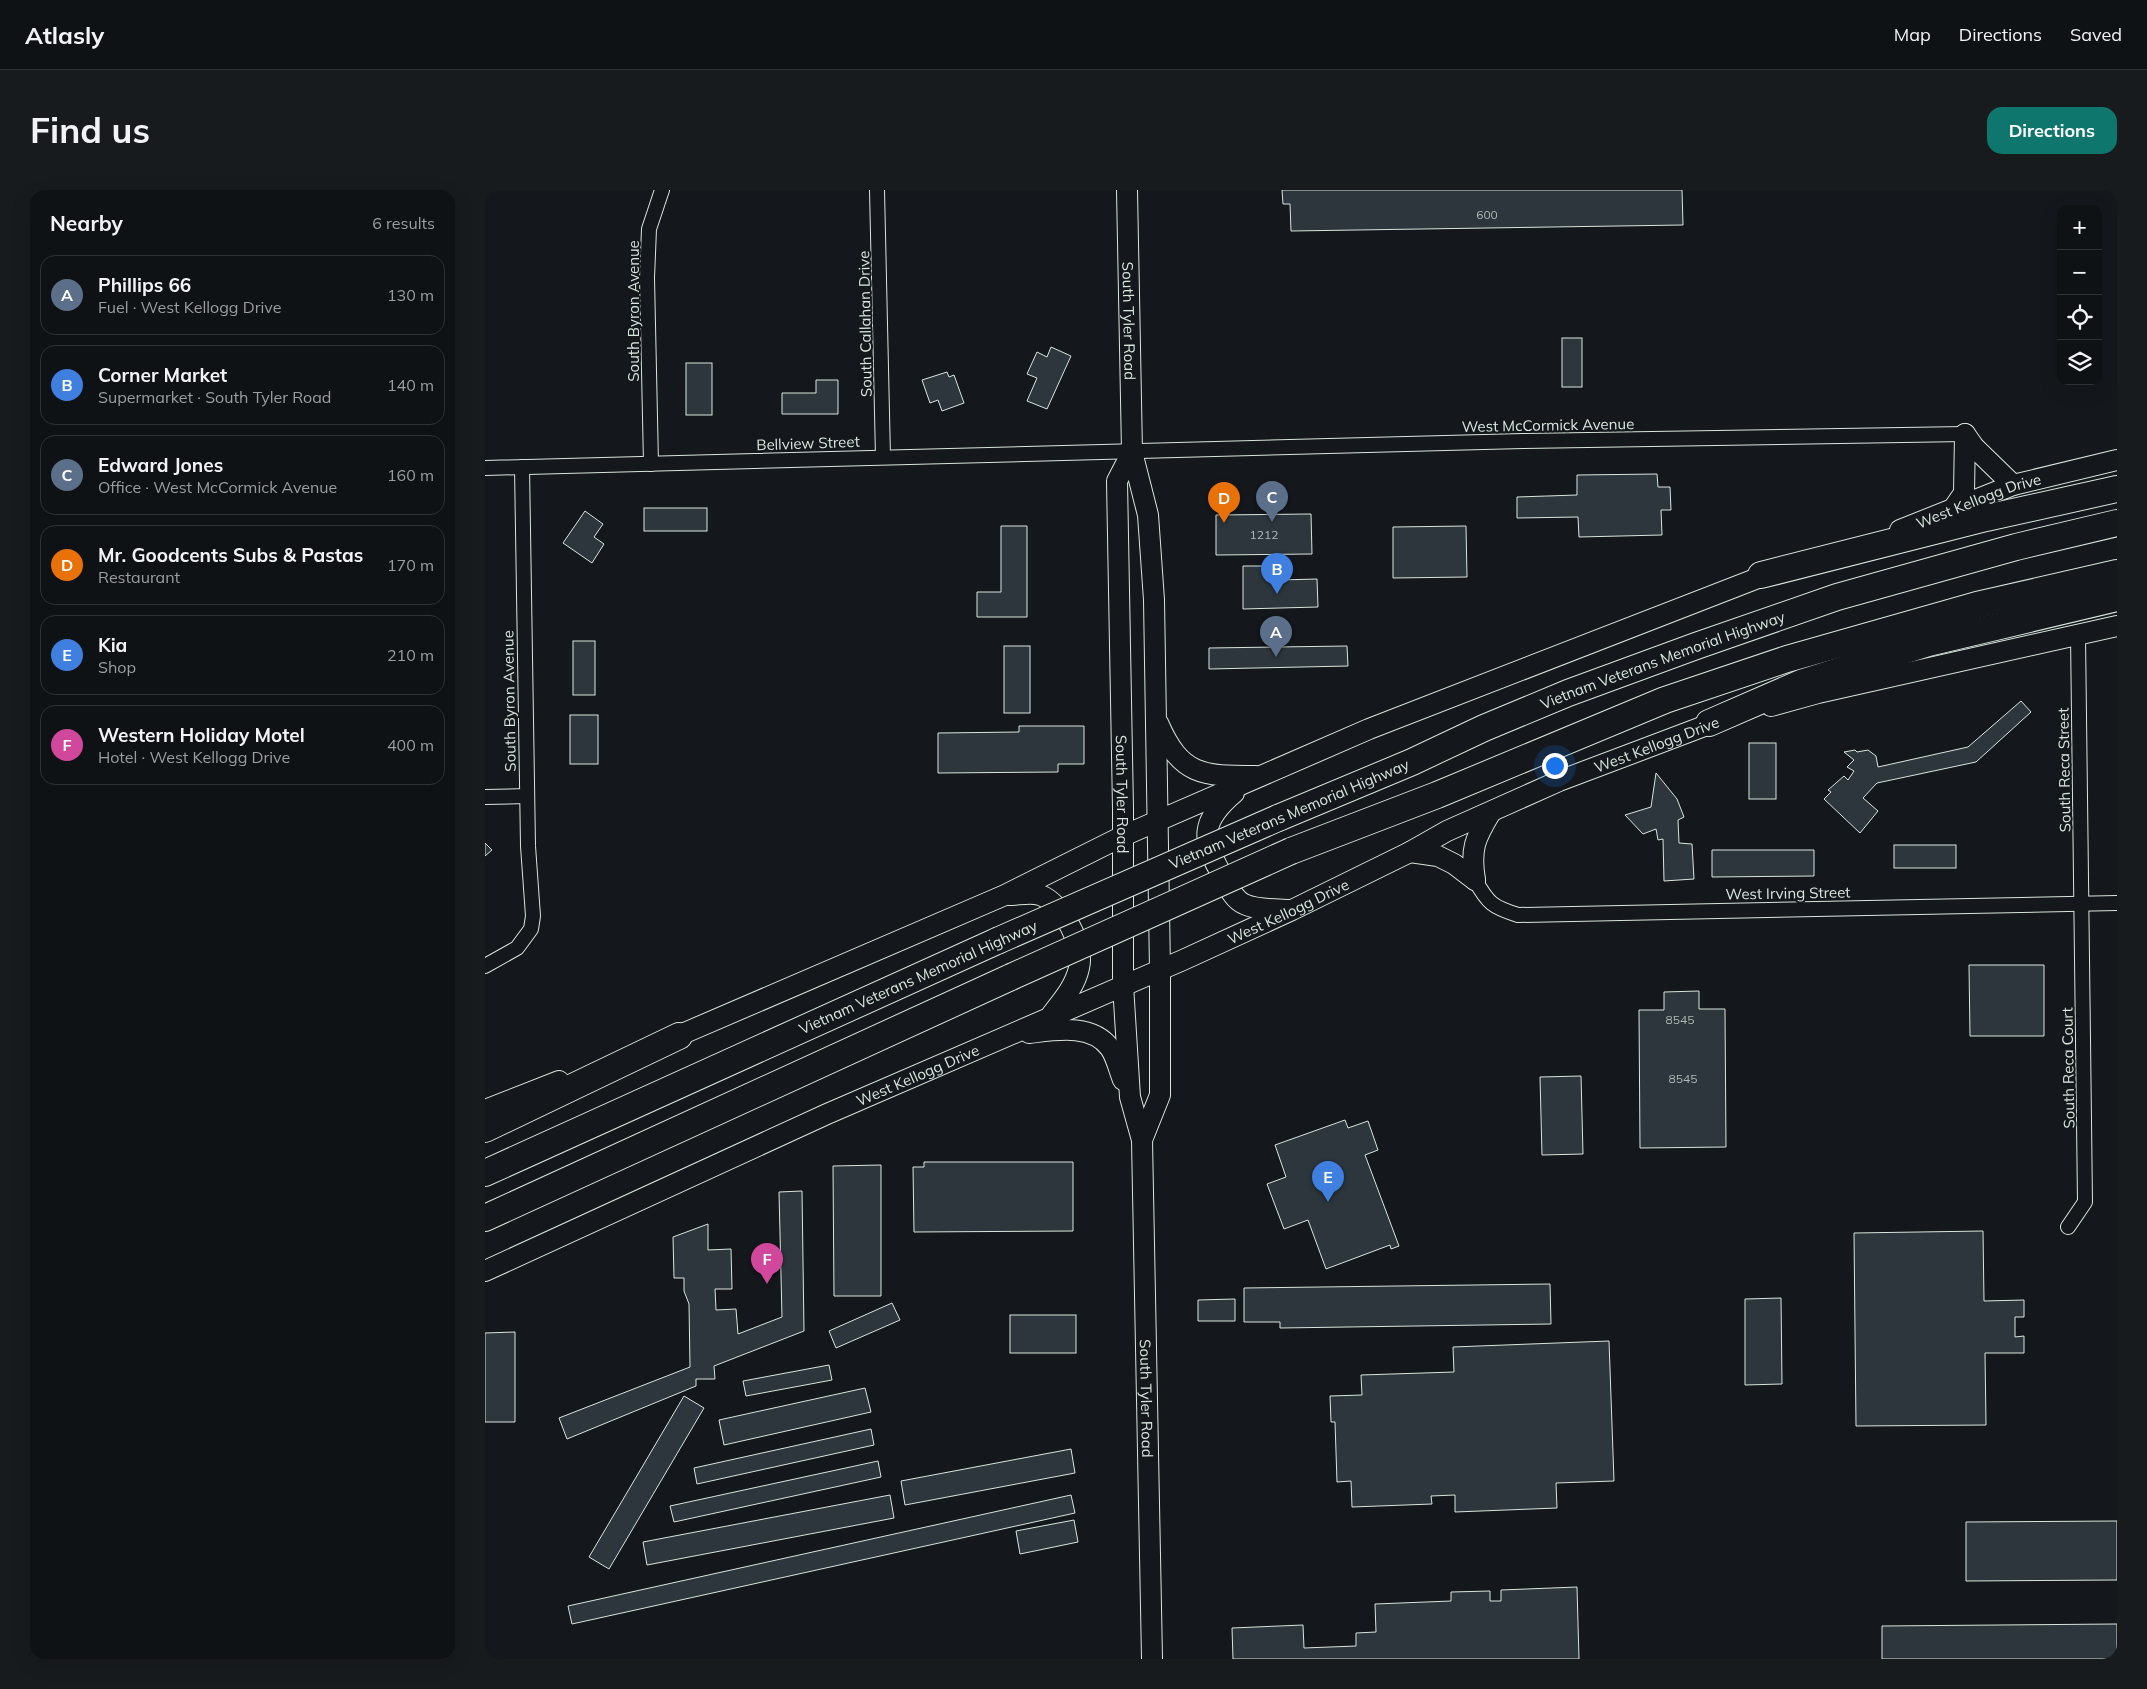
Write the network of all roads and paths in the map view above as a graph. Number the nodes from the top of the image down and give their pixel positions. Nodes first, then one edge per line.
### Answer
1 (661, 190) edge
2 (877, 190) edge
3 (1127, 190) edge
4 (1965, 434) junction
5 (1132, 452) junction
6 (883, 457) junction
7 (2117, 460) edge
8 (651, 464) junction
9 (522, 467) junction
10 (485, 468) edge
11 (2013, 485) junction
12 (2117, 489) edge
13 (1953, 509) junction
14 (2117, 523) edge
15 (2117, 573) edge
16 (1761, 575) junction
17 (2117, 598) edge
18 (2117, 626) edge
19 (2078, 635) junction
20 (1156, 718) junction
21 (1709, 722) junction
22 (1254, 780) junction
23 (527, 796) junction
24 (485, 797) edge
25 (1491, 812) junction
26 (1158, 821) junction
27 (1123, 836) junction
28 (1410, 852) junction
29 (1475, 880) junction
30 (1005, 895) junction
31 (2117, 903) edge
32 (2082, 904) junction
33 (1292, 910) junction
34 (485, 966) edge
35 (1160, 970) junction
36 (1123, 985) junction
37 (1051, 1016) junction
38 (679, 1036) junction
39 (1008, 1036) junction
40 (1130, 1097) junction
41 (485, 1110) edge
42 (485, 1129) edge
43 (1142, 1140) junction
44 (485, 1172) edge
45 (485, 1218) edge
46 (2068, 1227) dead end
47 (485, 1271) edge
48 (1152, 1659) edge

1 - 8 street, South Byron Avenue
2 - 6 street, South Callahan Drive
3 - 5 main road, South Tyler Road
4 - 5 street, West McCormick Avenue
4 - 11 main road
4 - 13 main road
5 - 6 street, Bellview Street
5 - 20 main road, South Tyler Road
5 - 27 main road, South Tyler Road
6 - 8 street, Bellview Street
7 - 11 main road, West Kellogg Drive
8 - 9 street, Bellview Street
9 - 10 street, Bellview Street
9 - 23 street, South Byron Avenue
11 - 13 main road, West Kellogg Drive
12 - 16 highway
13 - 16 main road, West Kellogg Drive
14 - 44 highway, Vietnam Veterans Memorial Highway, bridge
15 - 45 highway, bridge
16 - 22 main road, West Kellogg Drive
17 - 21 highway
18 - 19 main road, West Kellogg Drive
19 - 21 main road, West Kellogg Drive
19 - 32 street, South Reca Street
20 - 22 main road
20 - 26 main road, South Tyler Road
21 - 25 main road, West Kellogg Drive
22 - 26 main road, West Kellogg Drive
22 - 33 main road
23 - 24 street
23 - 34 street, South Byron Avenue
25 - 28 main road, West Kellogg Drive
25 - 29 main road
26 - 27 main road, West Kellogg Drive
26 - 35 main road, South Tyler Road
27 - 30 main road, West Kellogg Drive
27 - 36 main road, South Tyler Road
28 - 29 main road
28 - 33 main road, West Kellogg Drive
29 - 32 street, West Irving Street
30 - 37 main road
30 - 38 main road, West Kellogg Drive
31 - 32 street, West Irving Street
32 - 46 street, South Reca Court
33 - 35 main road, West Kellogg Drive
35 - 36 main road, West Kellogg Drive
35 - 43 main road, South Tyler Road
36 - 37 main road, West Kellogg Drive
36 - 40 main road, South Tyler Road
37 - 39 main road, West Kellogg Drive
38 - 41 main road, West Kellogg Drive
38 - 42 highway
39 - 40 main road
39 - 47 main road, West Kellogg Drive
40 - 43 main road, South Tyler Road
43 - 48 main road, South Tyler Road

